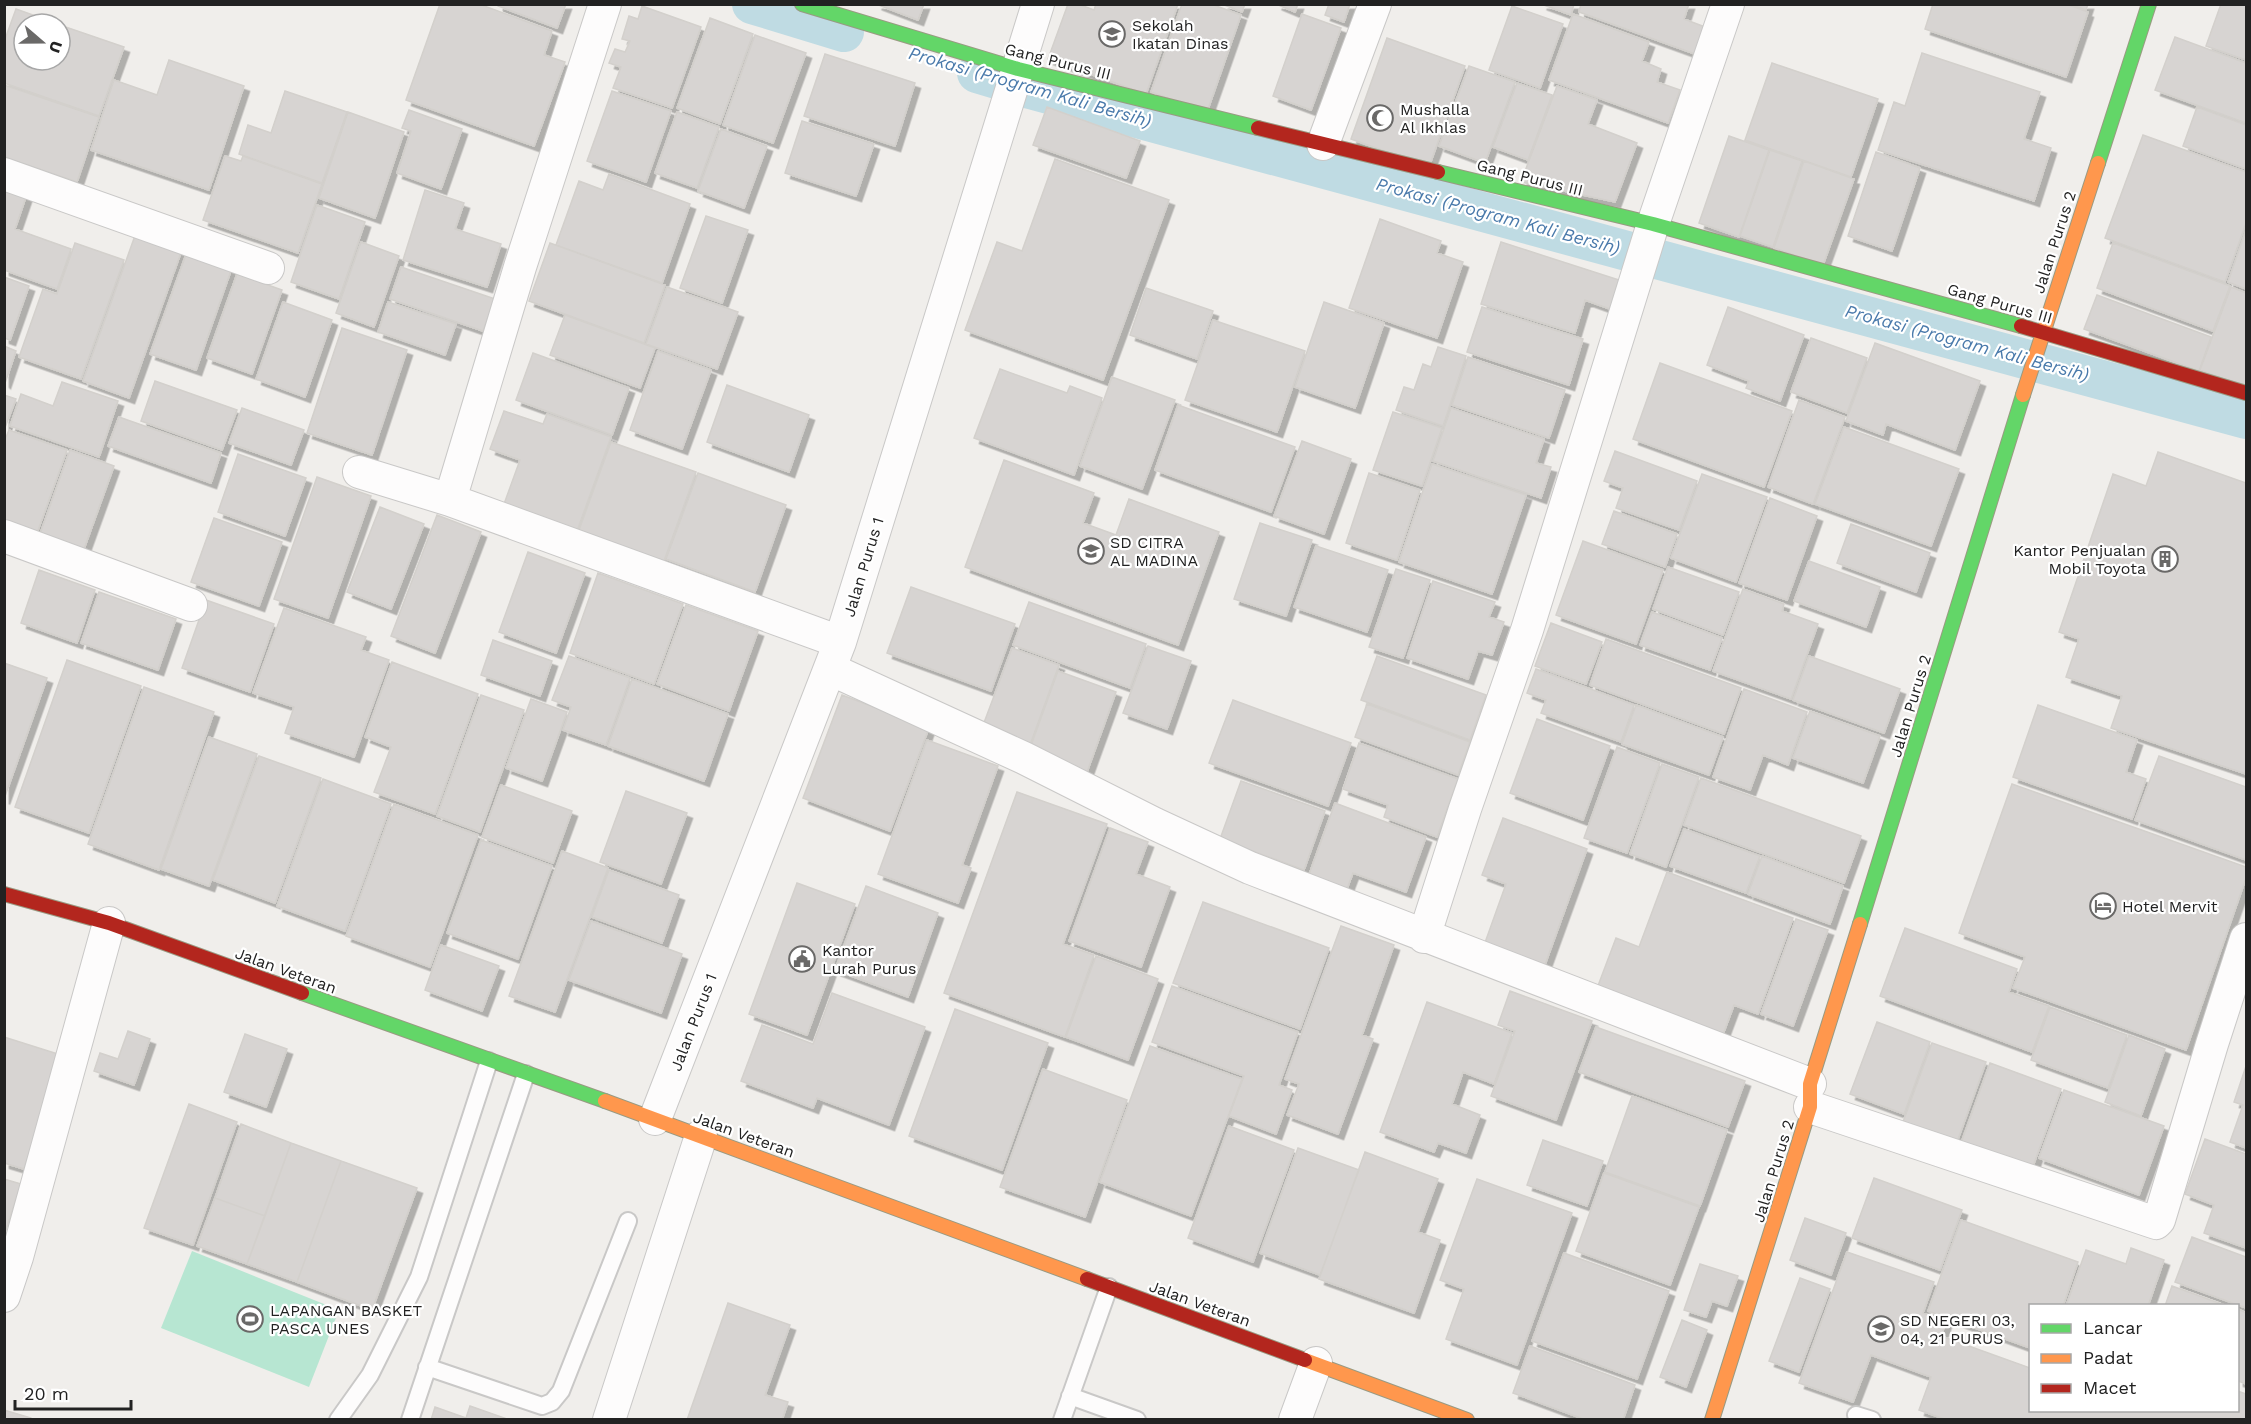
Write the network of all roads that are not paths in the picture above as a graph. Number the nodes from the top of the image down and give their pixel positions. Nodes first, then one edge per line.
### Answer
1 (605, 4) edge
2 (802, 4) edge
3 (1038, 4) edge
4 (1375, 4) edge
5 (1728, 4) edge
6 (2149, 4) edge
7 (1017, 73) junction
8 (1323, 144) junction
9 (4, 174) edge
10 (1651, 232) junction
11 (268, 267) dead end
12 (2042, 337) junction
13 (2247, 393) edge
14 (359, 472) dead end
15 (450, 500) junction
16 (4, 536) edge
17 (191, 604) dead end
18 (835, 656) junction
19 (4, 894) edge
20 (109, 924) junction
21 (1424, 937) junction
22 (2247, 939) edge
23 (489, 1061) junction
24 (526, 1074) junction
25 (1810, 1096) junction
26 (655, 1119) junction
27 (701, 1136) junction
28 (628, 1221) dead end
29 (1109, 1287) junction
30 (4, 1296) edge
31 (1316, 1363) junction
32 (427, 1367) junction
33 (1070, 1396) junction
34 (339, 1419) edge
35 (410, 1419) edge
36 (609, 1419) edge
37 (1062, 1419) edge
38 (1137, 1419) edge
39 (1295, 1419) edge
40 (1467, 1419) edge
41 (1712, 1419) edge

1 - 15 street
2 - 7 street, Gang Purus III
3 - 7 street, Jalan Purus 1
4 - 8 street
5 - 10 street
6 - 12 street, Jalan Purus 2
7 - 8 street, Gang Purus III
7 - 18 street, Jalan Purus 1
8 - 10 street, Gang Purus III
9 - 11 street
10 - 12 street, Gang Purus III
10 - 21 street
12 - 13 street, Gang Purus III
12 - 25 street, Jalan Purus 2
14 - 15 street
15 - 18 street
16 - 17 street
18 - 21 street
18 - 26 street, Jalan Purus 1
19 - 20 street, Jalan Veteran
20 - 23 street, Jalan Veteran
20 - 30 street
21 - 25 street
22 - 25 street
23 - 24 street, Jalan Veteran
23 - 34 lane
24 - 26 street, Jalan Veteran
24 - 32 lane
25 - 41 street, Jalan Purus 2
26 - 27 street, Jalan Veteran
27 - 29 street, Jalan Veteran
27 - 36 street
28 - 32 lane
29 - 31 street, Jalan Veteran
29 - 33 lane
31 - 39 street
31 - 40 street, Jalan Veteran
32 - 35 lane
33 - 37 lane
33 - 38 lane

